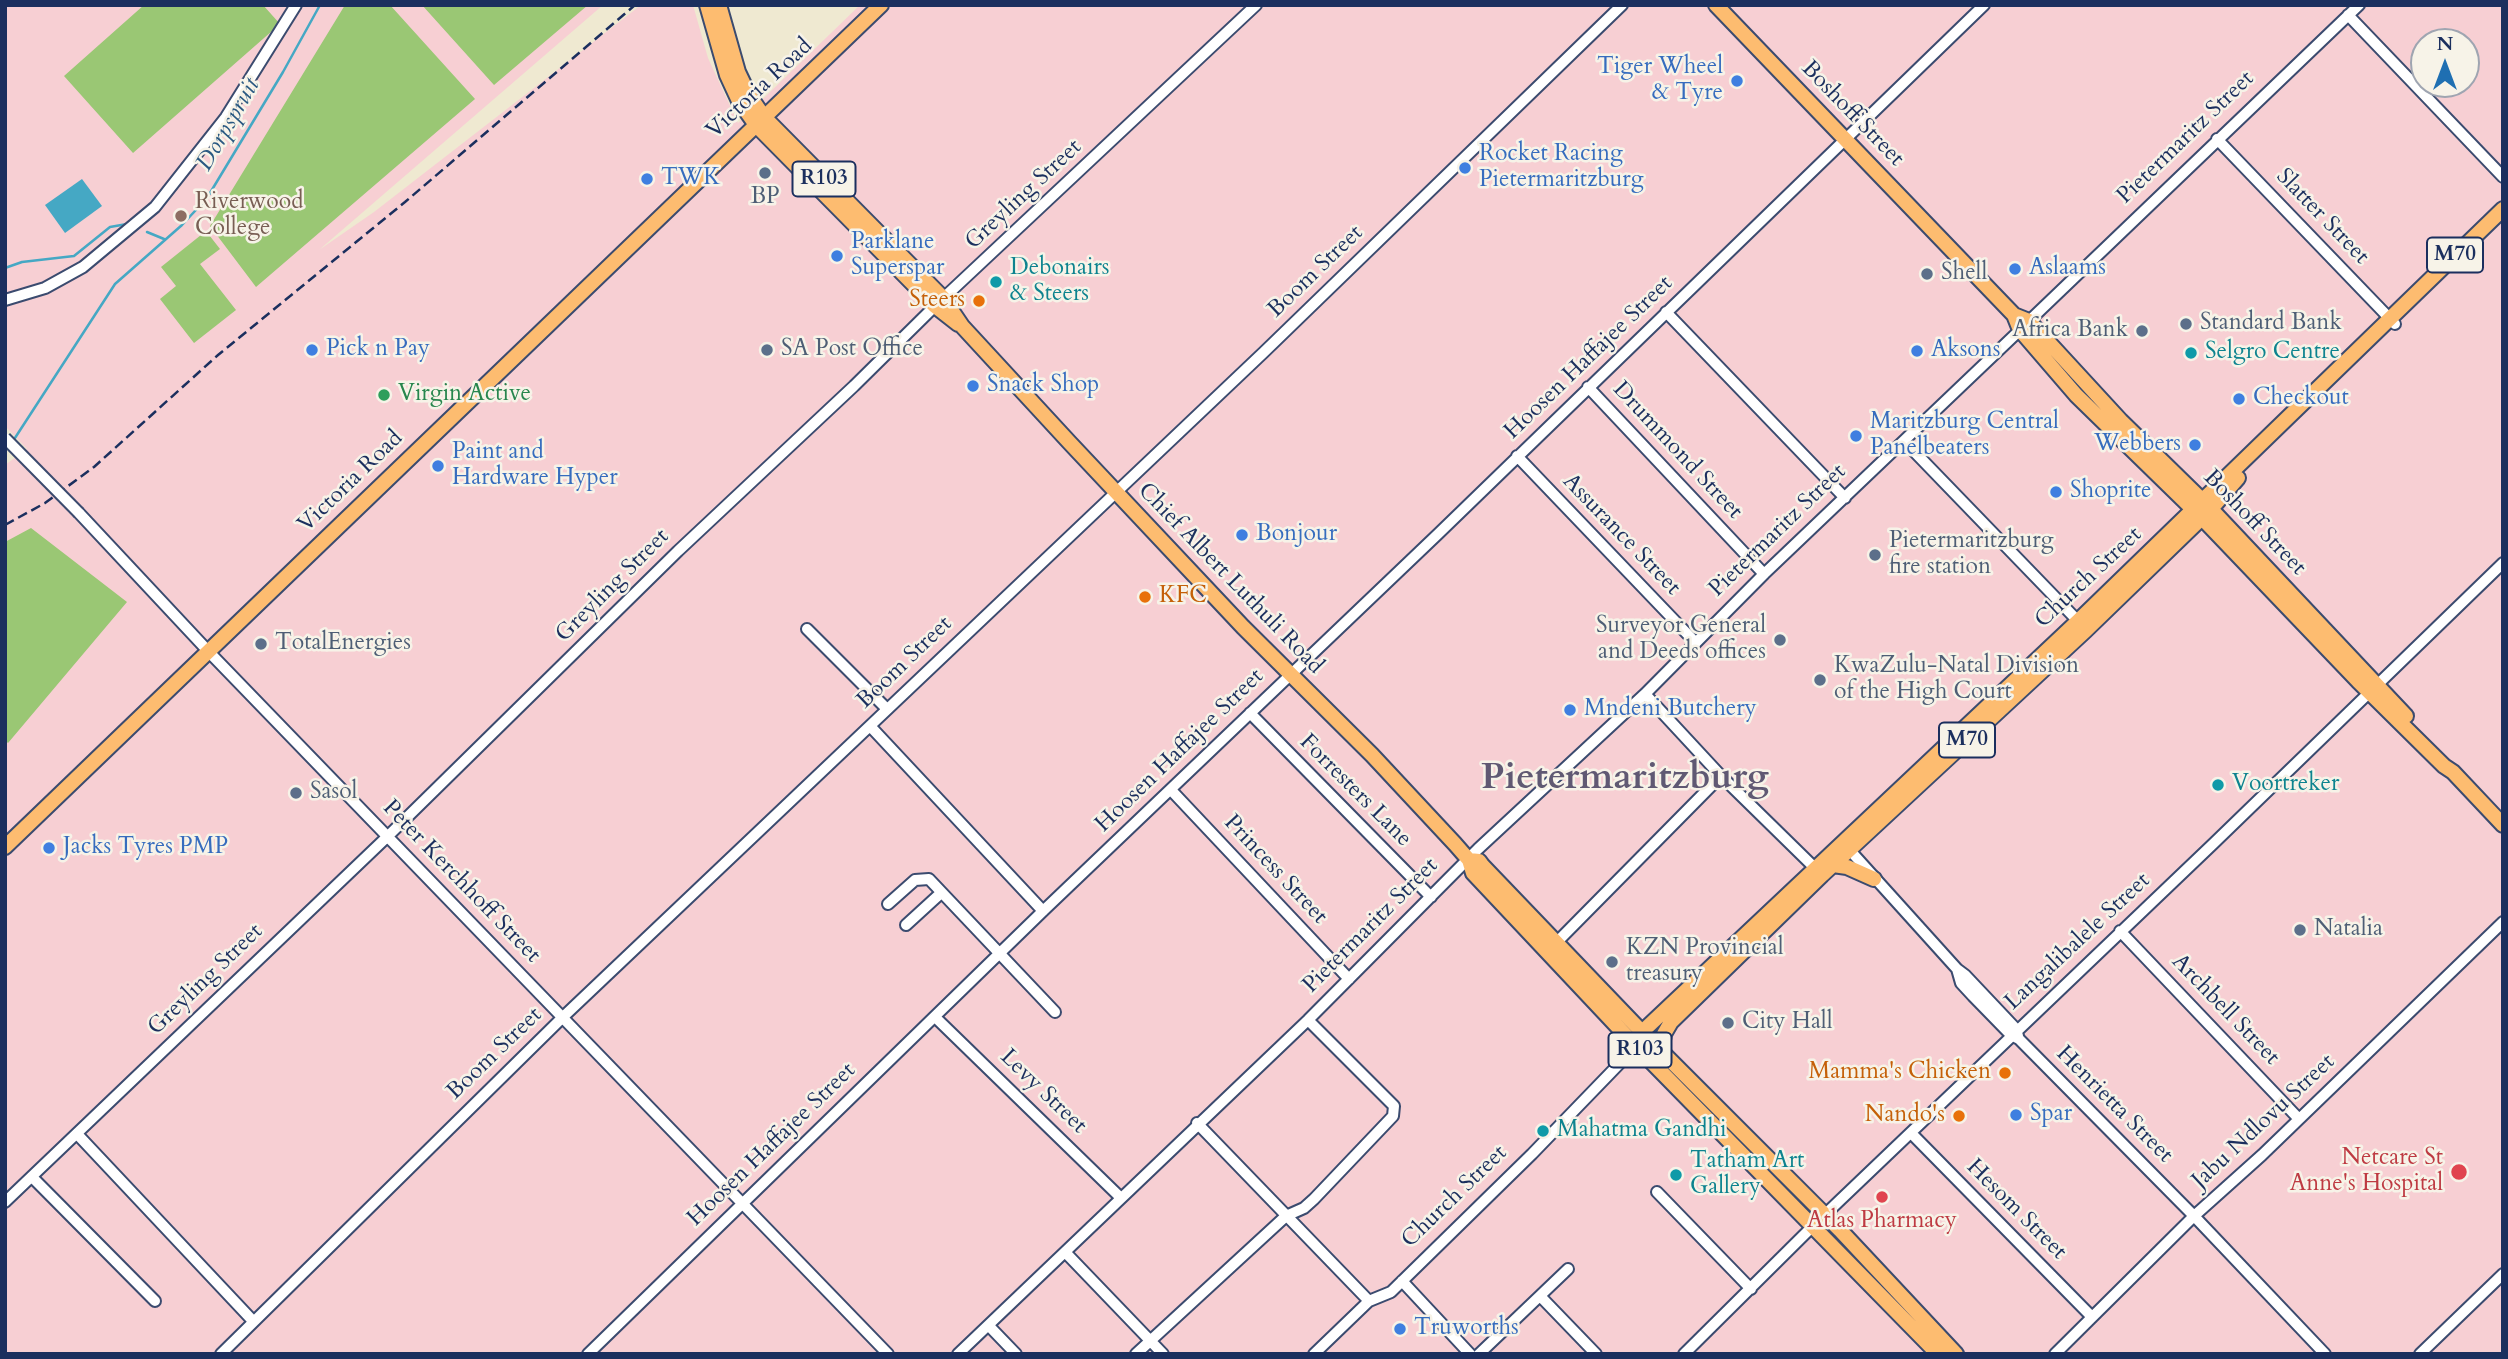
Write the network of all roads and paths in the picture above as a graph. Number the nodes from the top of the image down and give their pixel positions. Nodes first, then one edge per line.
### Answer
1 (296, 5) edge
2 (707, 5) edge
3 (719, 5) edge
4 (881, 5) edge
5 (1256, 5) edge
6 (1622, 5) edge
7 (1716, 5) edge
8 (1984, 5) edge
9 (2359, 5) edge
10 (2348, 15) junction
11 (760, 121) junction
12 (2217, 139) junction
13 (1845, 140) junction
14 (2503, 177) edge
15 (2503, 209) edge
16 (2503, 221) edge
17 (5, 300) edge
18 (939, 302) junction
19 (1666, 312) junction
20 (2393, 321) junction
21 (2025, 326) junction
22 (1588, 387) junction
23 (5, 438) edge
24 (1903, 442) junction
25 (1517, 456) junction
26 (1116, 493) junction
27 (1844, 498) junction
28 (2202, 510) junction
29 (2503, 563) edge
30 (1764, 574) junction
31 (2078, 621) junction
32 (807, 629) dead end
33 (1695, 642) junction
34 (209, 652) junction
35 (1290, 674) junction
36 (2373, 688) junction
37 (1645, 694) junction
38 (887, 709) junction
39 (1250, 713) junction
40 (870, 726) junction
41 (1721, 776) junction
42 (1171, 790) junction
43 (2503, 825) edge
44 (388, 836) junction
45 (1846, 846) junction
46 (5, 847) edge
47 (1469, 860) junction
48 (1823, 869) junction
49 (1874, 879) junction
50 (941, 893) junction
51 (1431, 897) junction
52 (888, 904) dead end
53 (1044, 911) junction
54 (2503, 922) edge
55 (906, 925) dead end
56 (2120, 931) junction
57 (1556, 943) junction
58 (999, 954) junction
59 (1957, 969) junction
60 (1349, 979) junction
61 (1998, 1010) junction
62 (1055, 1012) dead end
63 (2034, 1013) junction
64 (563, 1017) junction
65 (935, 1017) junction
66 (1308, 1020) junction
67 (2015, 1034) junction
68 (1639, 1042) junction
69 (1661, 1052) junction
70 (2299, 1119) junction
71 (1197, 1123) junction
72 (1911, 1133) junction
73 (78, 1135) junction
74 (32, 1177) junction
75 (1657, 1192) dead end
76 (1121, 1198) junction
77 (5, 1202) edge
78 (743, 1202) junction
79 (1825, 1215) junction
80 (1286, 1216) junction
81 (2194, 1216) junction
82 (1813, 1226) junction
83 (1065, 1252) junction
84 (1568, 1269) dead end
85 (2503, 1274) edge
86 (1402, 1280) junction
87 (1751, 1289) junction
88 (1541, 1297) junction
89 (155, 1301) dead end
90 (1369, 1301) junction
91 (2092, 1317) junction
92 (253, 1321) junction
93 (989, 1326) junction
94 (1150, 1341) junction
95 (221, 1354) edge
96 (588, 1354) edge
97 (888, 1354) edge
98 (958, 1354) edge
99 (1016, 1354) edge
100 (1136, 1354) edge
101 (1163, 1354) edge
102 (1314, 1354) edge
103 (1470, 1354) edge
104 (1479, 1354) edge
105 (1596, 1354) edge
106 (1684, 1354) edge
107 (1938, 1354) edge
108 (1956, 1354) edge
109 (2055, 1354) edge
110 (2325, 1354) edge
111 (2420, 1354) edge

1 - 17 street
2 - 11 main road, R103
3 - 11 main road, R103
4 - 11 main road, Victoria Road
5 - 18 street, Greyling Street
6 - 26 street, Boom Street
7 - 13 main road, Boshoff Street
8 - 13 street, Hoosen Haffajee Street
9 - 10 street, Pietermaritz Street
10 - 12 street, Pietermaritz Street
10 - 14 street
11 - 18 main road, Chief Albert Luthuli Road / R103
11 - 34 main road, Victoria Road
12 - 20 street, Slatter Street
12 - 21 street, Pietermaritz Street
13 - 19 street, Hoosen Haffajee Street
13 - 21 main road, Boshoff Street
15 - 20 main road, Church Street / M70
16 - 20 main road, Church Street / M70
18 - 26 main road, Chief Albert Luthuli Road / R103
18 - 44 street, Greyling Street
19 - 22 street, Hoosen Haffajee Street
19 - 27 street
20 - 28 main road, Church Street / M70
21 - 24 street, Pietermaritz Street
21 - 28 main road, Boshoff Street
22 - 25 street, Hoosen Haffajee Street
22 - 30 street, Drummond Street
23 - 34 street, Peter Kerchhoff Street, bridge
24 - 27 street, Pietermaritz Street
24 - 31 street
25 - 33 street, Assurance Street
25 - 35 street, Hoosen Haffajee Street
26 - 35 main road, Chief Albert Luthuli Road / R103
26 - 38 street, Boom Street
27 - 30 street, Pietermaritz Street
28 - 31 main road, Church Street / M70
28 - 36 main road, Boshoff Street
28 - 45 main road, Church Street / M70
29 - 36 street, Langalibalele Street
30 - 33 street, Pietermaritz Street
31 - 45 main road, Church Street / M70
32 - 38 street
33 - 37 street, Pietermaritz Street
34 - 44 street, Peter Kerchhoff Street
34 - 46 main road, Victoria Road
35 - 39 street, Hoosen Haffajee Street
35 - 47 main road, Chief Albert Luthuli Road / R103
36 - 43 main road, Boshoff Street
36 - 56 street, Langalibalele Street
37 - 41 street
37 - 47 street, Pietermaritz Street
38 - 40 street, Boom Street
39 - 42 street, Hoosen Haffajee Street
39 - 51 street, Forresters Lane
40 - 53 street
40 - 64 street, Boom Street
41 - 48 street
41 - 57 street
42 - 53 street, Hoosen Haffajee Street
42 - 60 street, Princess Street
44 - 64 street, Peter Kerchhoff Street
44 - 73 street, Greyling Street
45 - 48 main road, Church Street / M70
45 - 49 street, Henrietta Street
47 - 51 street, Pietermaritz Street
47 - 57 main road, Chief Albert Luthuli Road / R103
47 - 68 main road, Chief Albert Luthuli Road / R103
48 - 49 main road
48 - 68 main road, Church Street / M70
48 - 69 main road, Church Street / M70
49 - 59 street, Henrietta Street
50 - 52 street
50 - 55 street
50 - 58 street
51 - 60 street, Pietermaritz Street
53 - 58 street, Hoosen Haffajee Street
54 - 70 street, Jabu Ndlovu Street
56 - 63 street, Langalibalele Street
56 - 70 street, Archbell Street
57 - 68 main road, Chief Albert Luthuli Road / R103
58 - 62 street
58 - 65 street, Hoosen Haffajee Street
59 - 61 street, Henrietta Street
59 - 67 street, Henrietta Street
60 - 66 street, Pietermaritz Street
61 - 63 street
61 - 67 street, Henrietta Street
63 - 67 street, Langalibalele Street
64 - 78 street, Peter Kerchhoff Street
64 - 92 street, Boom Street
65 - 76 street, Levy Street
65 - 78 street, Hoosen Haffajee Street
66 - 71 street, Pietermaritz Street
66 - 80 street
67 - 72 street, Langalibalele Street
67 - 81 street, Henrietta Street
68 - 69 main road, Chief Albert Luthuli Road / R103
68 - 82 main road, Chief Albert Luthuli Road / R103
68 - 86 street, Church Street
69 - 79 main road, Chief Albert Luthuli Road / R103
70 - 81 street, Jabu Ndlovu Street
71 - 76 street, Pietermaritz Street
71 - 80 street
72 - 79 street, Langalibalele Street
72 - 91 street, Hesom Street
73 - 74 street, Greyling Street
73 - 92 street
74 - 77 street, Greyling Street
74 - 89 street
75 - 87 street
76 - 83 street, Pietermaritz Street
78 - 96 street, Hoosen Haffajee Street
78 - 97 street, Peter Kerchhoff Street
79 - 82 street, Langalibalele Street
79 - 108 main road, Chief Albert Luthuli Road / R103
80 - 90 street
80 - 94 street
81 - 91 street, Jabu Ndlovu Street
81 - 110 street, Henrietta Street
82 - 87 street, Langalibalele Street
82 - 107 main road, Chief Albert Luthuli Road / R103
83 - 93 street, Pietermaritz Street
83 - 94 street
84 - 88 street
85 - 111 street
86 - 90 street, Church Street
86 - 103 street
87 - 106 street, Langalibalele Street
88 - 104 street
88 - 105 street
90 - 102 street, Church Street
91 - 109 street, Jabu Ndlovu Street
92 - 95 street, Boom Street
93 - 98 street, Pietermaritz Street
93 - 99 street
94 - 100 street
94 - 101 street

